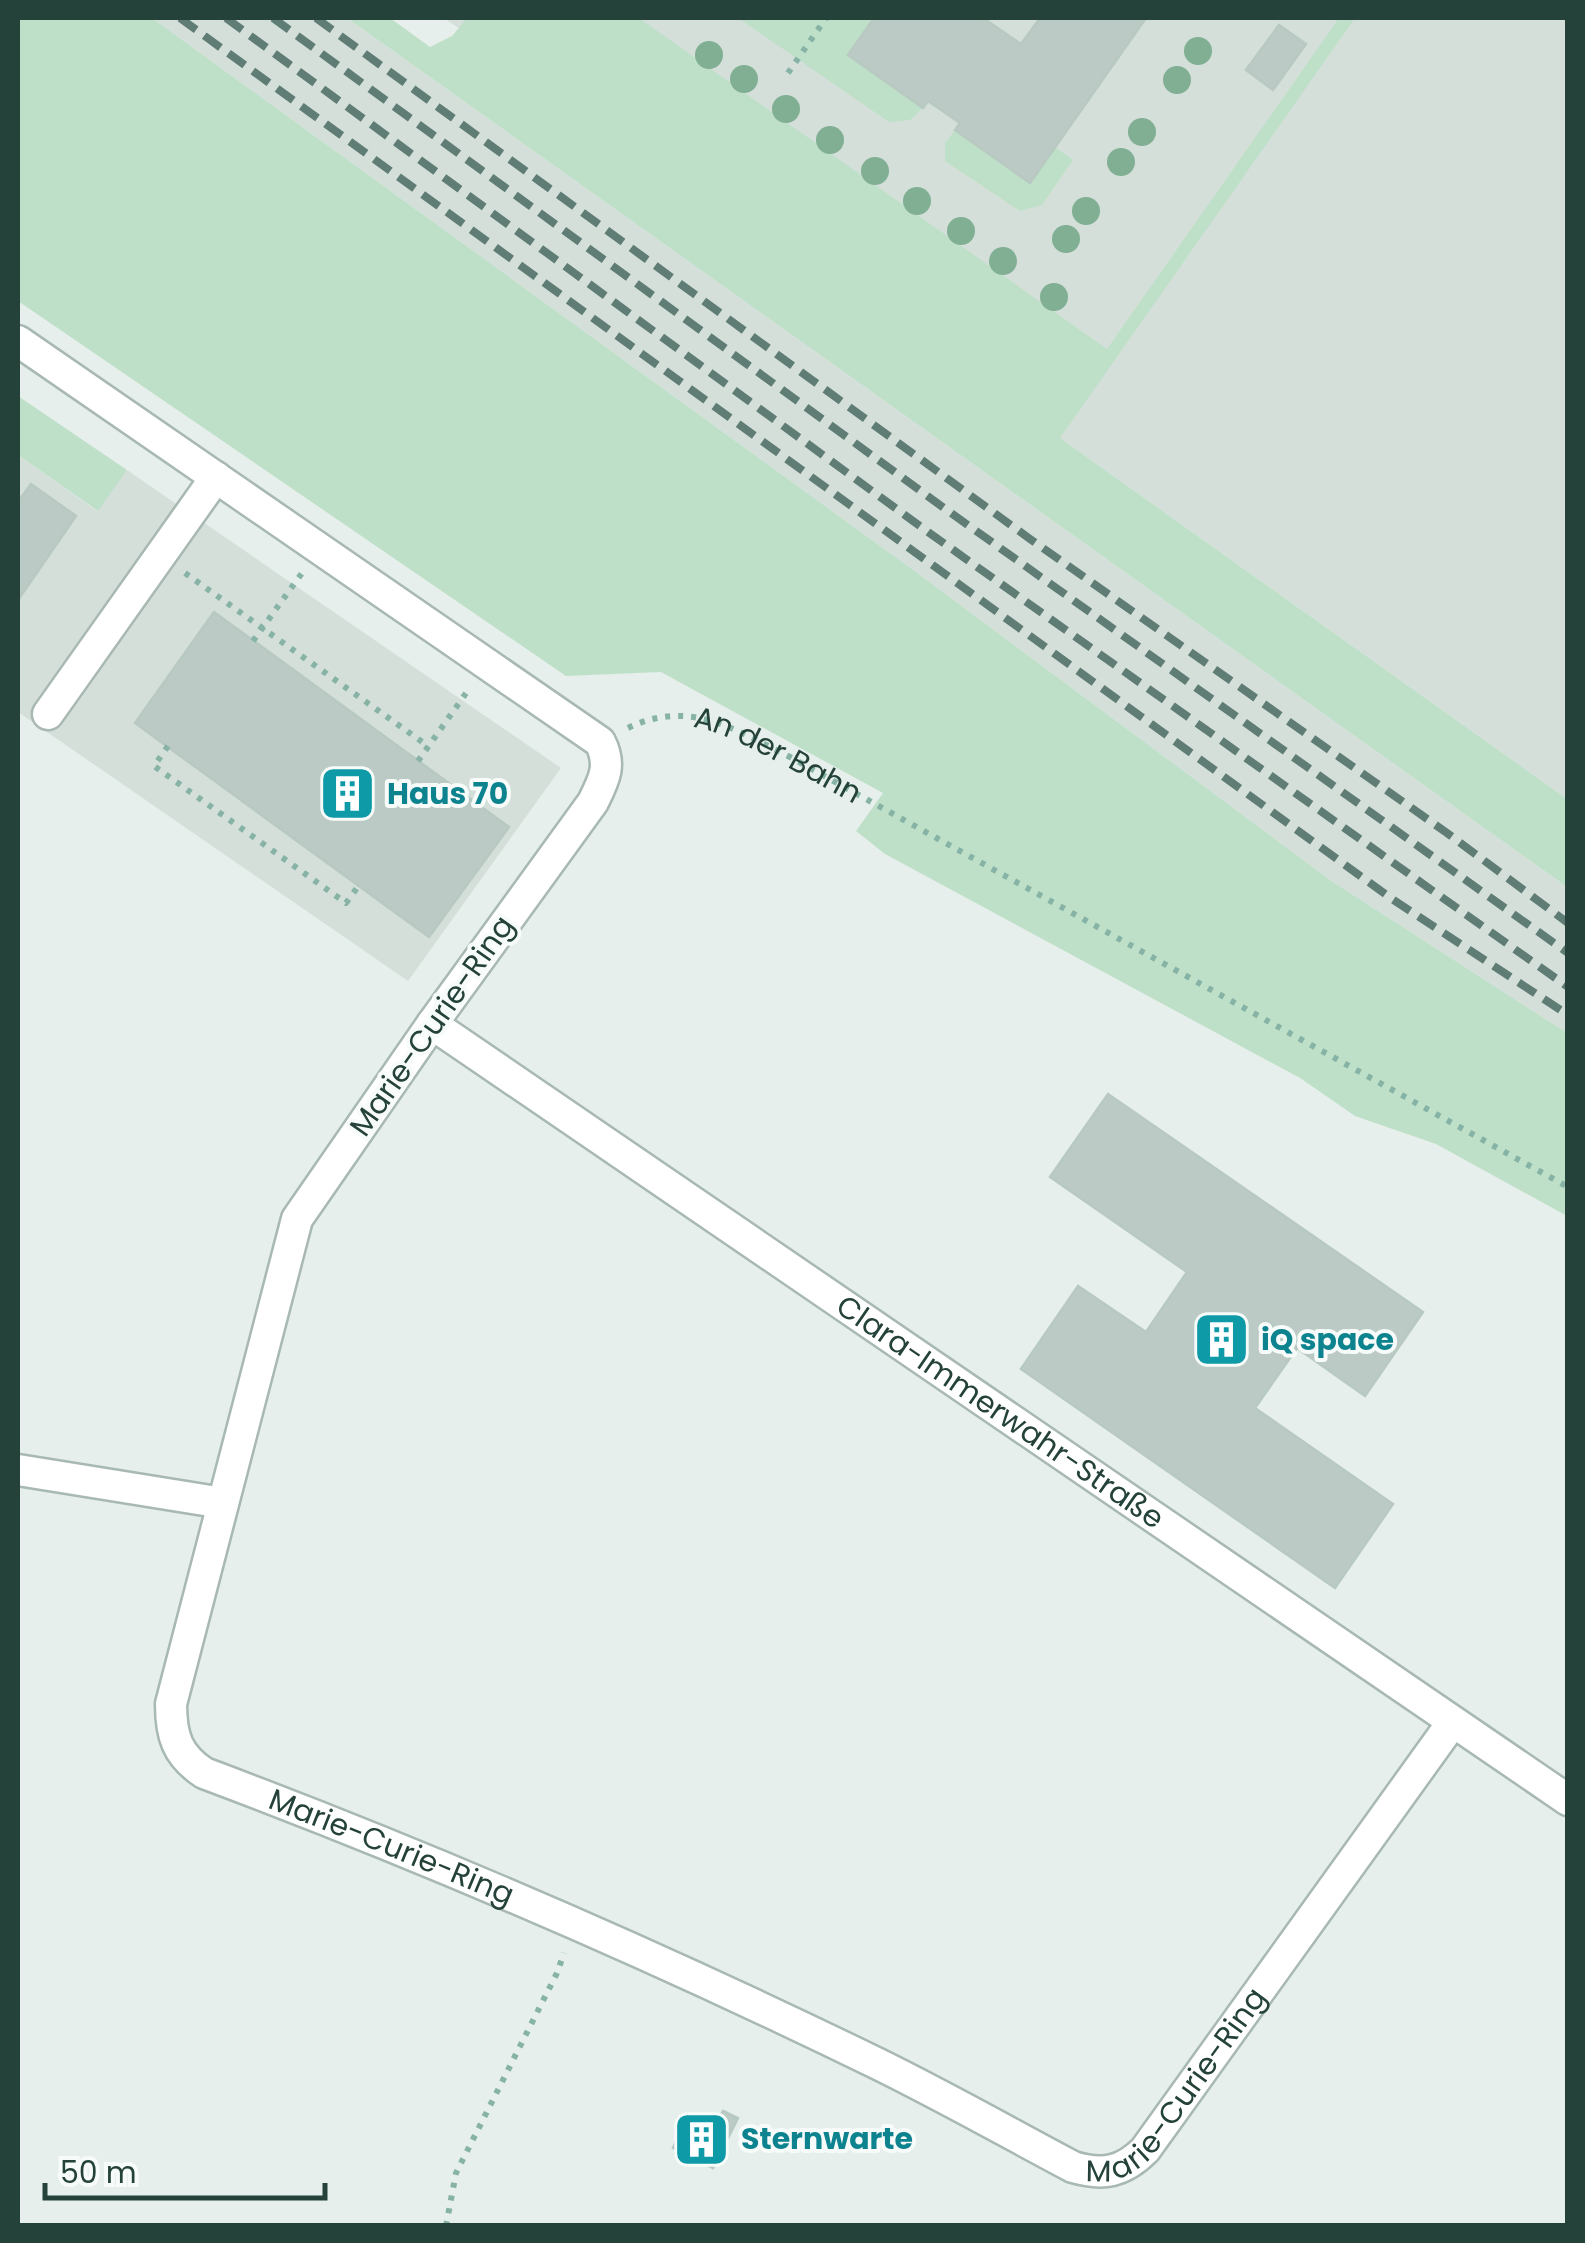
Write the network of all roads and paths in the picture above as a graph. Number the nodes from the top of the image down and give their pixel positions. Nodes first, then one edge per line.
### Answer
1 (826, 18) edge
2 (788, 73) dead end
3 (18, 340) edge
4 (216, 477) junction
5 (320, 549) junction
6 (160, 556) junction
7 (262, 628) junction
8 (253, 641) dead end
9 (487, 664) junction
10 (48, 714) dead end
11 (600, 742) junction
12 (168, 746) dead end
13 (428, 746) junction
14 (418, 760) dead end
15 (359, 885) dead end
16 (432, 1024) junction
17 (1568, 1187) edge
18 (18, 1470) edge
19 (223, 1504) junction
20 (1452, 1723) junction
21 (1568, 1800) edge
22 (574, 1922) junction
23 (446, 2226) edge

1 - 2 path
3 - 4 street
4 - 5 street
4 - 6 street
5 - 7 path
5 - 9 street
6 - 7 path
6 - 10 street
7 - 8 path
7 - 13 path
9 - 11 street
9 - 13 path
11 - 16 street, Marie-Curie-Ring
11 - 17 path, An der Bahn
12 - 15 path
13 - 14 path
16 - 19 street, Marie-Curie-Ring
16 - 20 street, Clara-Immerwahr-Straße
18 - 19 street
19 - 22 street, Marie-Curie-Ring
20 - 21 street, Clara-Immerwahr-Straße
20 - 22 street, Marie-Curie-Ring
22 - 23 path

